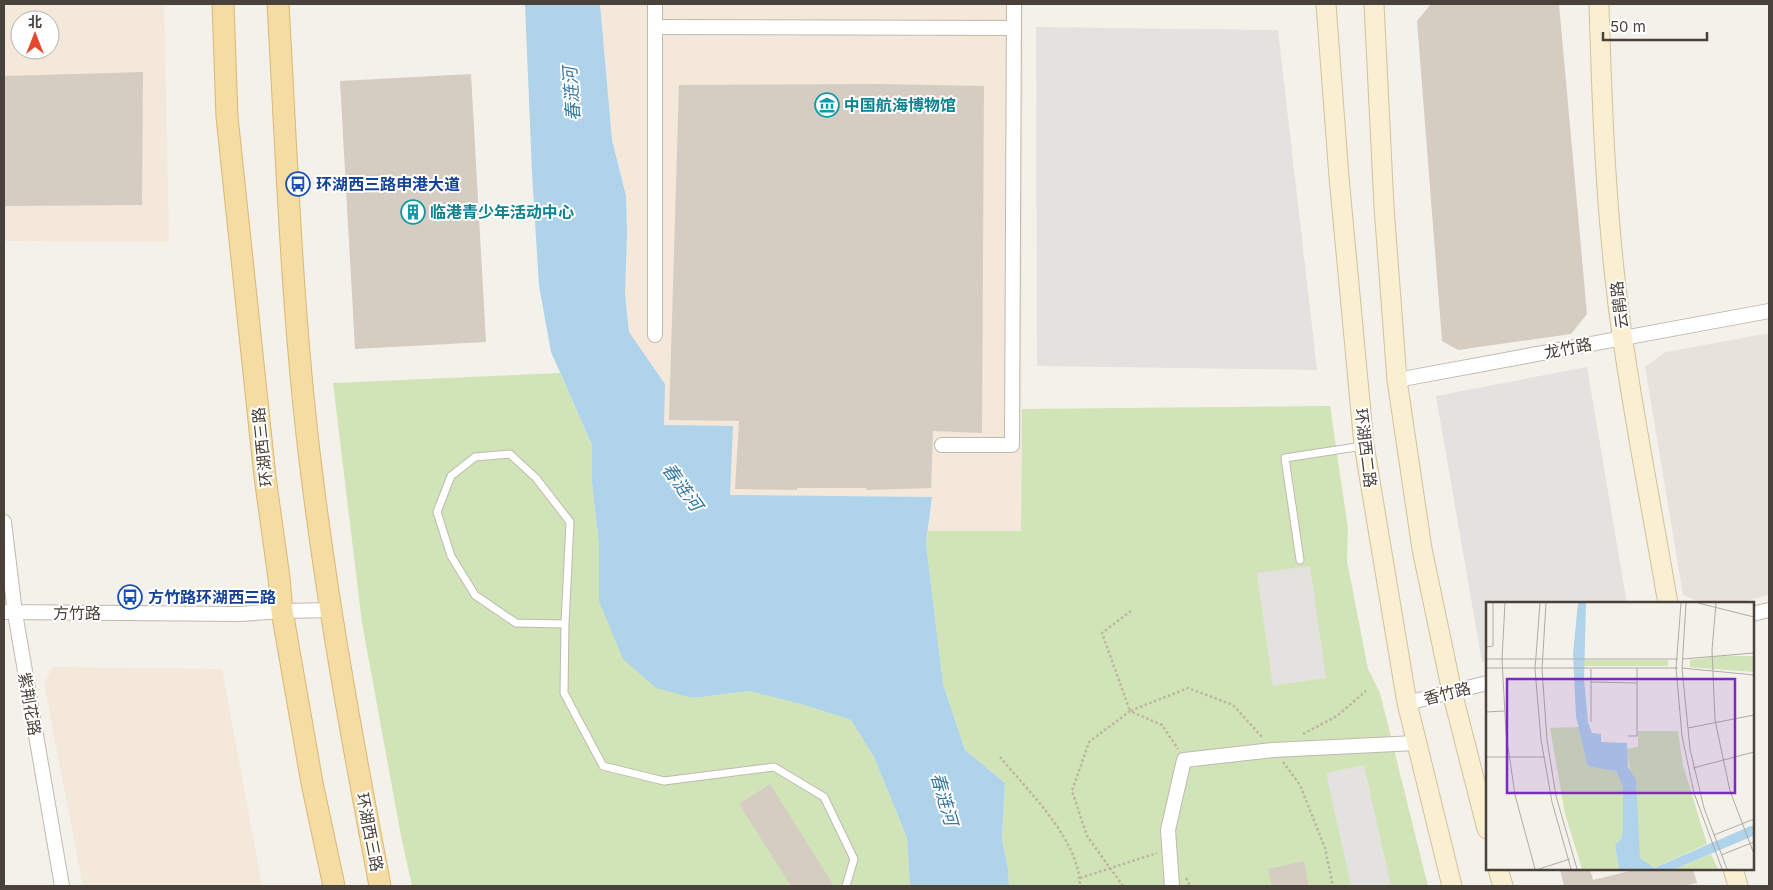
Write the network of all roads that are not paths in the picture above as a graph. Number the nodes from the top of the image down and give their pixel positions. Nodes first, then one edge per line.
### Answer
1 (223, 4) edge
2 (278, 4) edge
3 (655, 4) edge
4 (1014, 4) edge
5 (1326, 4) edge
6 (1374, 4) edge
7 (1599, 4) edge
8 (655, 27) junction
9 (1013, 28) junction
10 (1769, 311) edge
11 (655, 335) dead end
12 (1623, 338) junction
13 (1397, 380) junction
14 (942, 445) dead end
15 (1364, 446) junction
16 (4, 522) edge
17 (1300, 560) dead end
18 (1668, 602) edge
19 (330, 610) junction
20 (1769, 610) edge
21 (282, 611) junction
22 (9, 612) edge
23 (1753, 614) edge
24 (565, 624) junction
25 (1486, 683) edge
26 (1452, 692) junction
27 (1407, 703) junction
28 (1416, 743) junction
29 (1486, 825) edge
30 (1498, 870) edge
31 (1733, 870) edge
32 (62, 886) edge
33 (334, 886) edge
34 (380, 886) edge
35 (846, 886) edge
36 (1172, 886) edge
37 (1452, 886) edge
38 (1503, 886) edge
39 (1738, 886) edge

1 - 21 main road, 环湖西三路
2 - 19 main road, 环湖西三路
3 - 8 street
4 - 9 street
5 - 15 main road, 环湖西二路
6 - 13 main road
7 - 12 main road, 云鹃路
8 - 9 street
8 - 11 street
9 - 14 street
10 - 12 street, 龙竹路
12 - 13 street, 龙竹路
12 - 18 main road, 云鹃路
13 - 26 main road
15 - 17 lane
15 - 27 main road, 环湖西二路
16 - 22 street, 紫荆花路
19 - 21 street, 方竹路
19 - 34 main road, 环湖西三路
20 - 23 street
21 - 22 street, 方竹路
21 - 33 main road, 环湖西三路
22 - 32 street, 紫荆花路
24 - 24 lane
24 - 35 lane
25 - 26 street, 香竹路
26 - 27 street, 香竹路
26 - 29 main road
27 - 28 main road, 环湖西二路
28 - 36 street
28 - 37 main road, 环湖西二路
30 - 38 main road
31 - 39 main road

